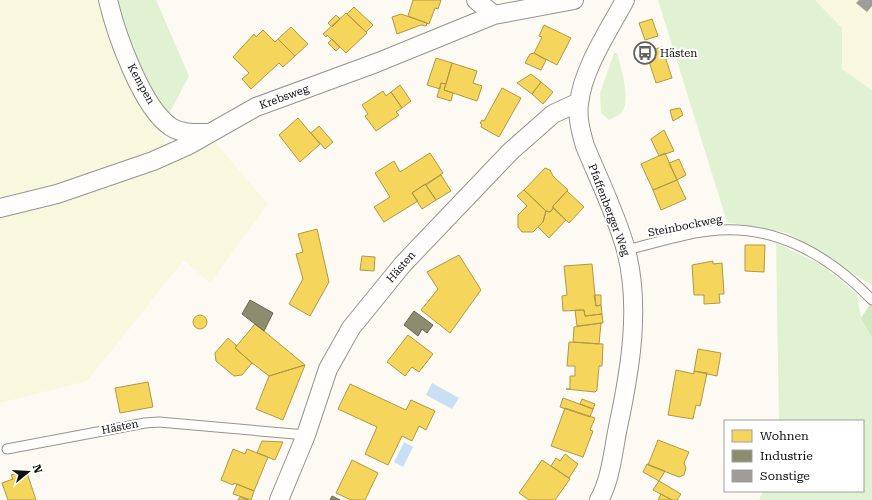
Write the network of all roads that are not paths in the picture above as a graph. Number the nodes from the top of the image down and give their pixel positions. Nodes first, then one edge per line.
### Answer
1 (108, 0) edge
2 (476, 0) edge
3 (574, 0) edge
4 (625, 0) edge
5 (494, 15) junction
6 (579, 102) junction
7 (207, 133) junction
8 (0, 208) edge
9 (626, 250) junction
10 (872, 300) edge
11 (306, 436) junction
12 (7, 449) dead end
13 (279, 500) edge
14 (599, 500) edge

1 - 7 street, Kempen
2 - 5 street
3 - 5 street, Krebsweg
4 - 6 street, Pfaffenberger Weg
5 - 7 street, Krebsweg
6 - 9 street, Pfaffenberger Weg
6 - 11 street, Hästen
7 - 8 street, Krebsweg
9 - 10 lane, Steinbockweg
9 - 14 street, Pfaffenberger Weg
11 - 12 lane, Hästen
11 - 13 street, Hästen

